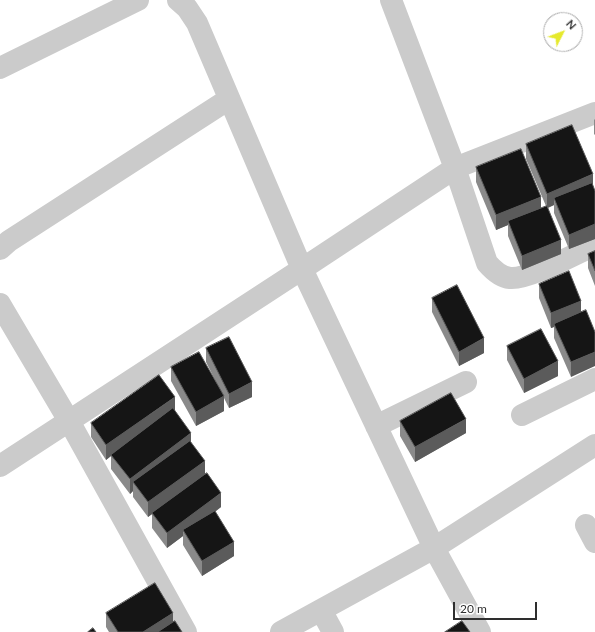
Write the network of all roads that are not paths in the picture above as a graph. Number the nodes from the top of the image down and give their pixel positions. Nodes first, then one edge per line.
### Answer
1 (138, 0) edge
2 (178, 0) edge
3 (391, 0) edge
4 (0, 68) edge
5 (229, 99) junction
6 (595, 113) edge
7 (455, 168) junction
8 (595, 245) edge
9 (0, 249) edge
10 (302, 269) junction
11 (0, 304) edge
12 (595, 379) edge
13 (466, 382) dead end
14 (522, 415) dead end
15 (69, 421) junction
16 (376, 426) junction
17 (595, 445) edge
18 (0, 466) edge
19 (434, 548) junction
20 (321, 610) junction
21 (186, 632) edge
22 (281, 632) edge
23 (333, 632) edge
24 (480, 632) edge

1 - 4 street
2 - 5 street
3 - 7 street
5 - 9 street
5 - 10 street
6 - 7 street
7 - 8 street
7 - 10 street
10 - 15 street
10 - 16 street
11 - 15 street
12 - 14 street
13 - 16 street
15 - 18 street
15 - 21 street
16 - 19 street
17 - 19 street
19 - 20 street
19 - 24 street
20 - 22 street
20 - 23 street

